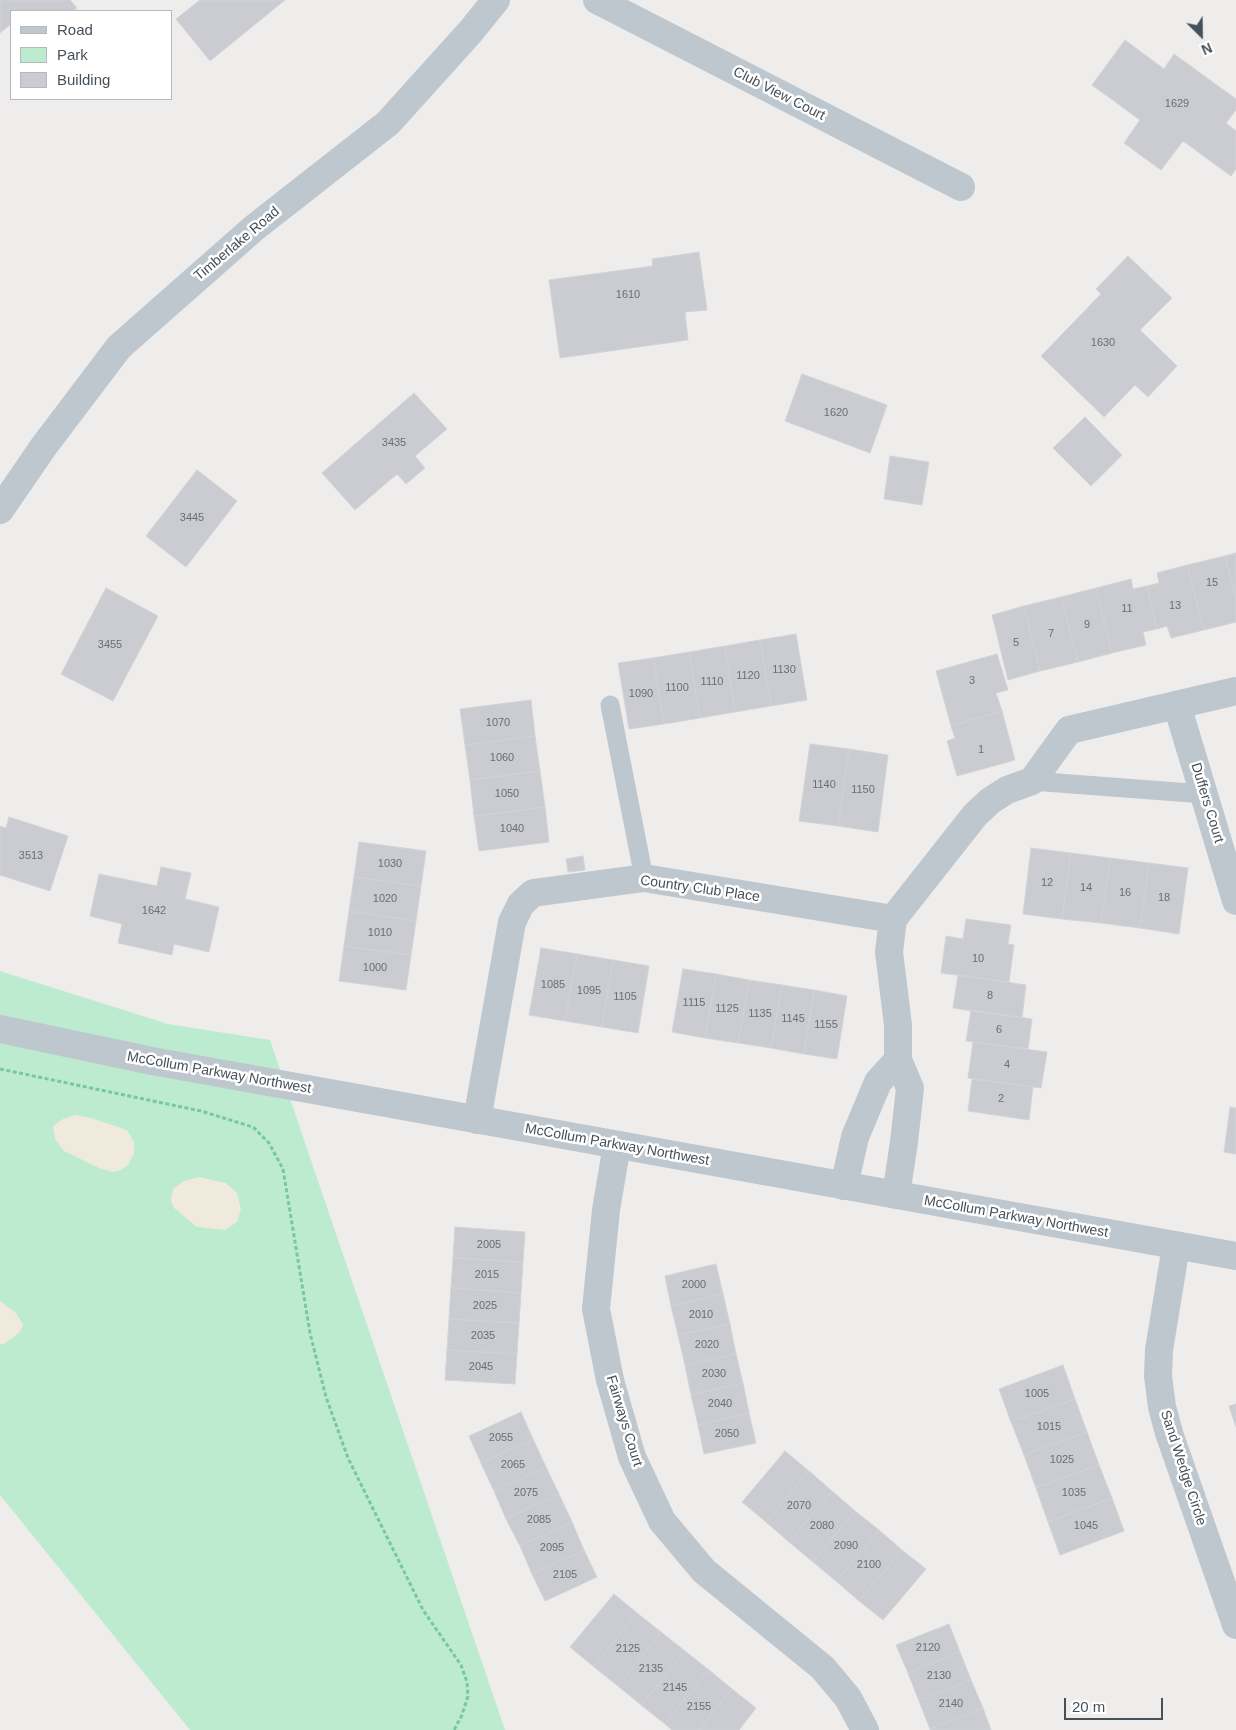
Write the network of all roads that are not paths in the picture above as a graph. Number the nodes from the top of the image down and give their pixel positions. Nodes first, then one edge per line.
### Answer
1 (496, 0) edge
2 (597, 0) edge
3 (961, 187) dead end
4 (0, 510) edge
5 (1236, 691) edge
6 (610, 705) dead end
7 (1177, 705) junction
8 (1032, 781) junction
9 (1204, 794) junction
10 (644, 878) junction
11 (1236, 901) edge
12 (893, 919) junction
13 (0, 1028) edge
14 (898, 1060) junction
15 (477, 1120) junction
16 (616, 1145) junction
17 (844, 1186) junction
18 (896, 1195) junction
19 (1176, 1246) junction
20 (1236, 1256) edge
21 (1236, 1625) edge
22 (865, 1730) edge

1 - 4 street, Timberlake Road
2 - 3 street, Club View Court
5 - 7 street
6 - 10 lane
7 - 8 street
7 - 9 street, Duffers Court
8 - 9 lane
8 - 12 street
9 - 11 street, Duffers Court
10 - 12 street, Country Club Place
10 - 15 street, Country Club Place
12 - 14 street
13 - 15 street, McCollum Parkway Northwest
14 - 17 street
14 - 18 street
15 - 16 street, McCollum Parkway Northwest
16 - 17 street, McCollum Parkway Northwest
16 - 22 street, Fairways Court
17 - 18 street, McCollum Parkway Northwest
18 - 19 street, McCollum Parkway Northwest
19 - 20 street, McCollum Parkway Northwest
19 - 21 street, Sand Wedge Circle

